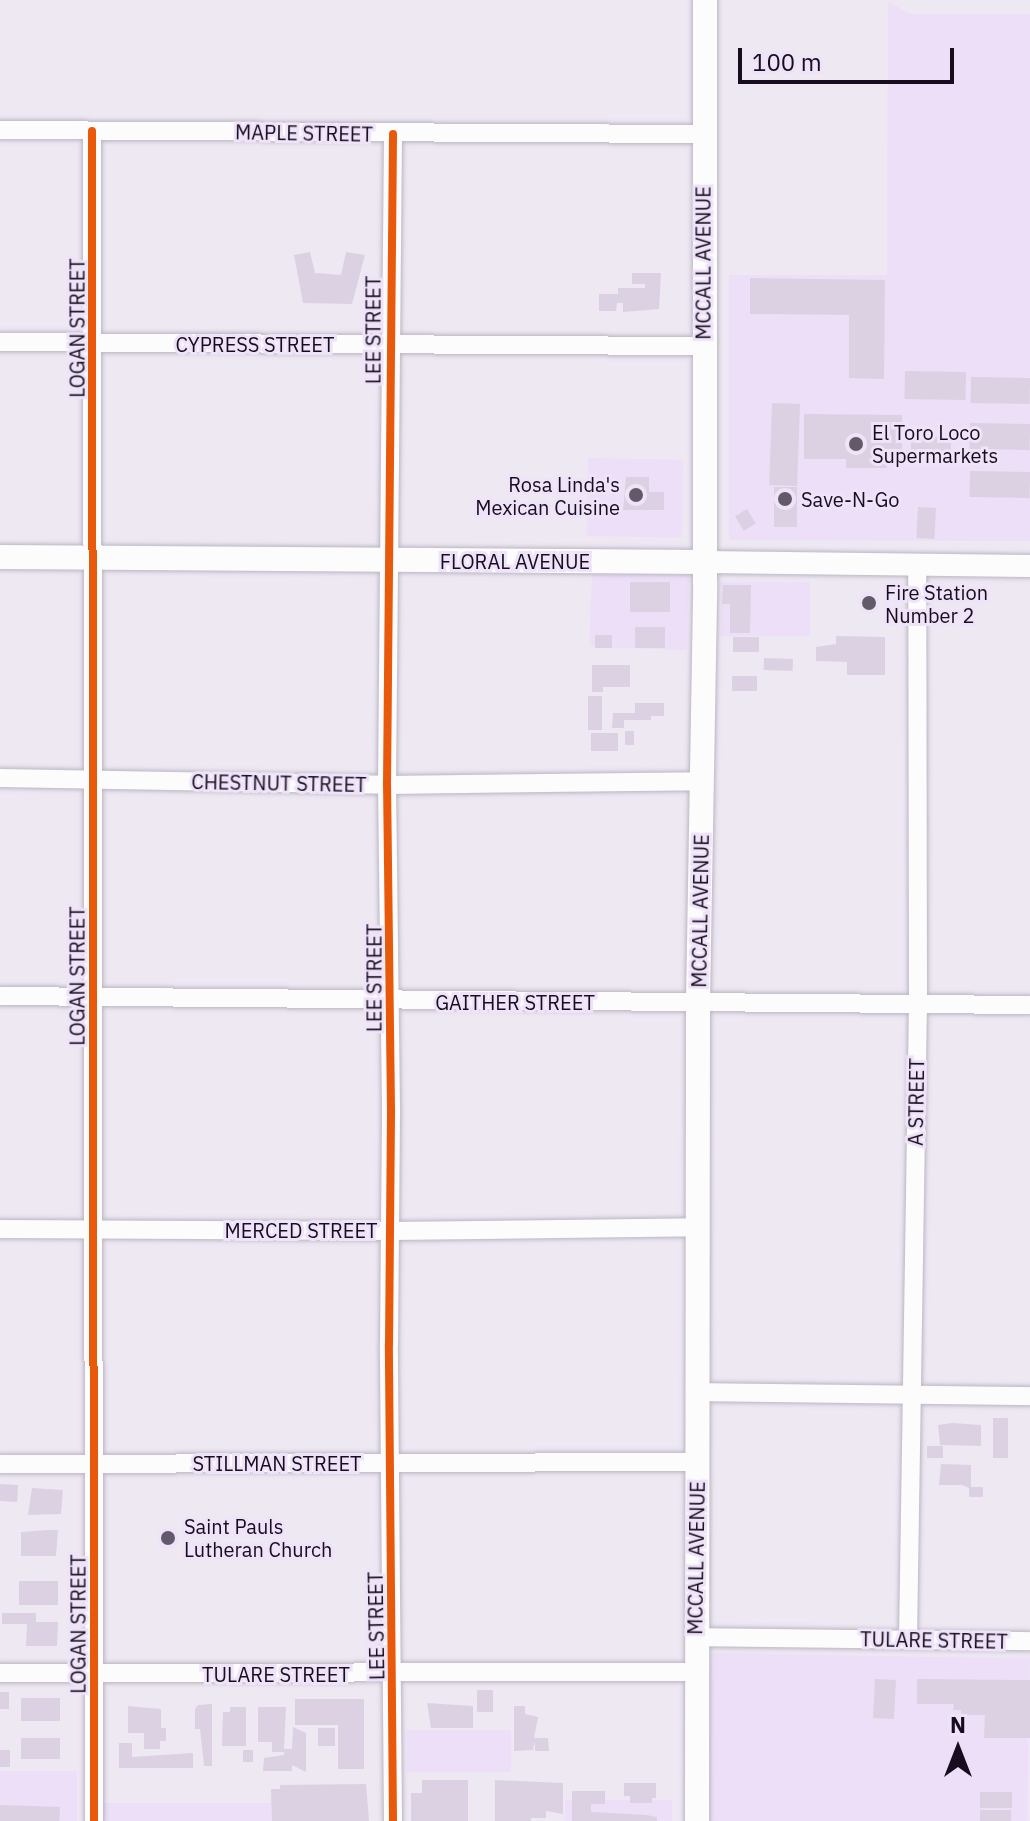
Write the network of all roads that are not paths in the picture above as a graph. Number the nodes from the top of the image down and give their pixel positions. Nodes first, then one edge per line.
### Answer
1 (705, 0) edge
2 (0, 130) edge
3 (92, 131) junction
4 (393, 134) junction
5 (704, 134) junction
6 (0, 342) edge
7 (93, 343) junction
8 (389, 345) junction
9 (703, 346) junction
10 (0, 557) edge
11 (94, 558) junction
12 (387, 560) junction
13 (705, 562) junction
14 (917, 564) junction
15 (1030, 566) edge
16 (0, 778) edge
17 (93, 779) junction
18 (703, 781) junction
19 (387, 785) junction
20 (0, 996) edge
21 (94, 997) junction
22 (698, 1001) junction
23 (390, 1002) junction
24 (918, 1002) junction
25 (1030, 1005) edge
26 (699, 1227) junction
27 (0, 1229) edge
28 (94, 1229) junction
29 (391, 1231) junction
30 (698, 1392) junction
31 (911, 1395) junction
32 (1030, 1396) edge
33 (697, 1462) junction
34 (93, 1463) junction
35 (389, 1463) junction
36 (0, 1464) edge
37 (695, 1637) junction
38 (908, 1639) junction
39 (1030, 1641) edge
40 (696, 1672) junction
41 (0, 1673) edge
42 (94, 1673) junction
43 (392, 1674) junction
44 (94, 1821) edge
45 (393, 1821) edge
46 (697, 1821) edge

1 - 5 main road, MCCALL AVENUE
2 - 3 street, MAPLE STREET
3 - 4 street, MAPLE STREET
3 - 7 street, LOGAN STREET
4 - 5 street, MAPLE STREET
4 - 8 street, LEE STREET
5 - 9 main road, MCCALL AVENUE
6 - 7 street, CYPRESS STREET
7 - 8 street, CYPRESS STREET
7 - 11 street, LOGAN STREET
8 - 9 street, CYPRESS STREET
8 - 12 street, LEE STREET
9 - 13 main road, MCCALL AVENUE
10 - 11 main road, FLORAL AVENUE
11 - 12 main road, FLORAL AVENUE
11 - 17 street, LOGAN STREET
12 - 13 main road, FLORAL AVENUE
12 - 19 street, LEE STREET
13 - 14 street, FLORAL AVENUE
13 - 18 main road, MCCALL AVENUE
14 - 15 street, FLORAL AVENUE
14 - 24 street, A STREET
16 - 17 street, CHESTNUT STREET
17 - 19 street, CHESTNUT STREET
17 - 21 street, LOGAN STREET
18 - 19 street, CHESTNUT STREET
18 - 22 main road, MCCALL AVENUE
19 - 23 street, LEE STREET
20 - 21 street, GAITHER STREET
21 - 23 street, GAITHER STREET
21 - 28 street, LOGAN STREET
22 - 23 street, GAITHER STREET
22 - 24 street, GAITHER STREET
22 - 26 main road, MCCALL AVENUE
23 - 29 street, LEE STREET
24 - 25 street, GAITHER STREET
24 - 31 street, A STREET
26 - 29 street, MERCED STREET
26 - 30 main road, MCCALL AVENUE
27 - 28 street, MERCED STREET
28 - 29 street, MERCED STREET
28 - 34 street, LOGAN STREET
29 - 35 street, LEE STREET
30 - 31 street
30 - 33 main road, MCCALL AVENUE
31 - 32 street
31 - 38 street, A STREET
33 - 35 street, STILLMAN STREET
33 - 37 main road, MCCALL AVENUE
34 - 35 street, STILLMAN STREET
34 - 36 street, STILLMAN STREET
34 - 42 street, LOGAN STREET
35 - 43 street, LEE STREET
37 - 38 street, TULARE STREET
37 - 40 main road, MCCALL AVENUE
38 - 39 street, TULARE STREET
40 - 43 street, TULARE STREET
40 - 46 main road, MCCALL AVENUE
41 - 42 street, TULARE STREET
42 - 43 street, TULARE STREET
42 - 44 street, LOGAN STREET
43 - 45 street, LEE STREET

